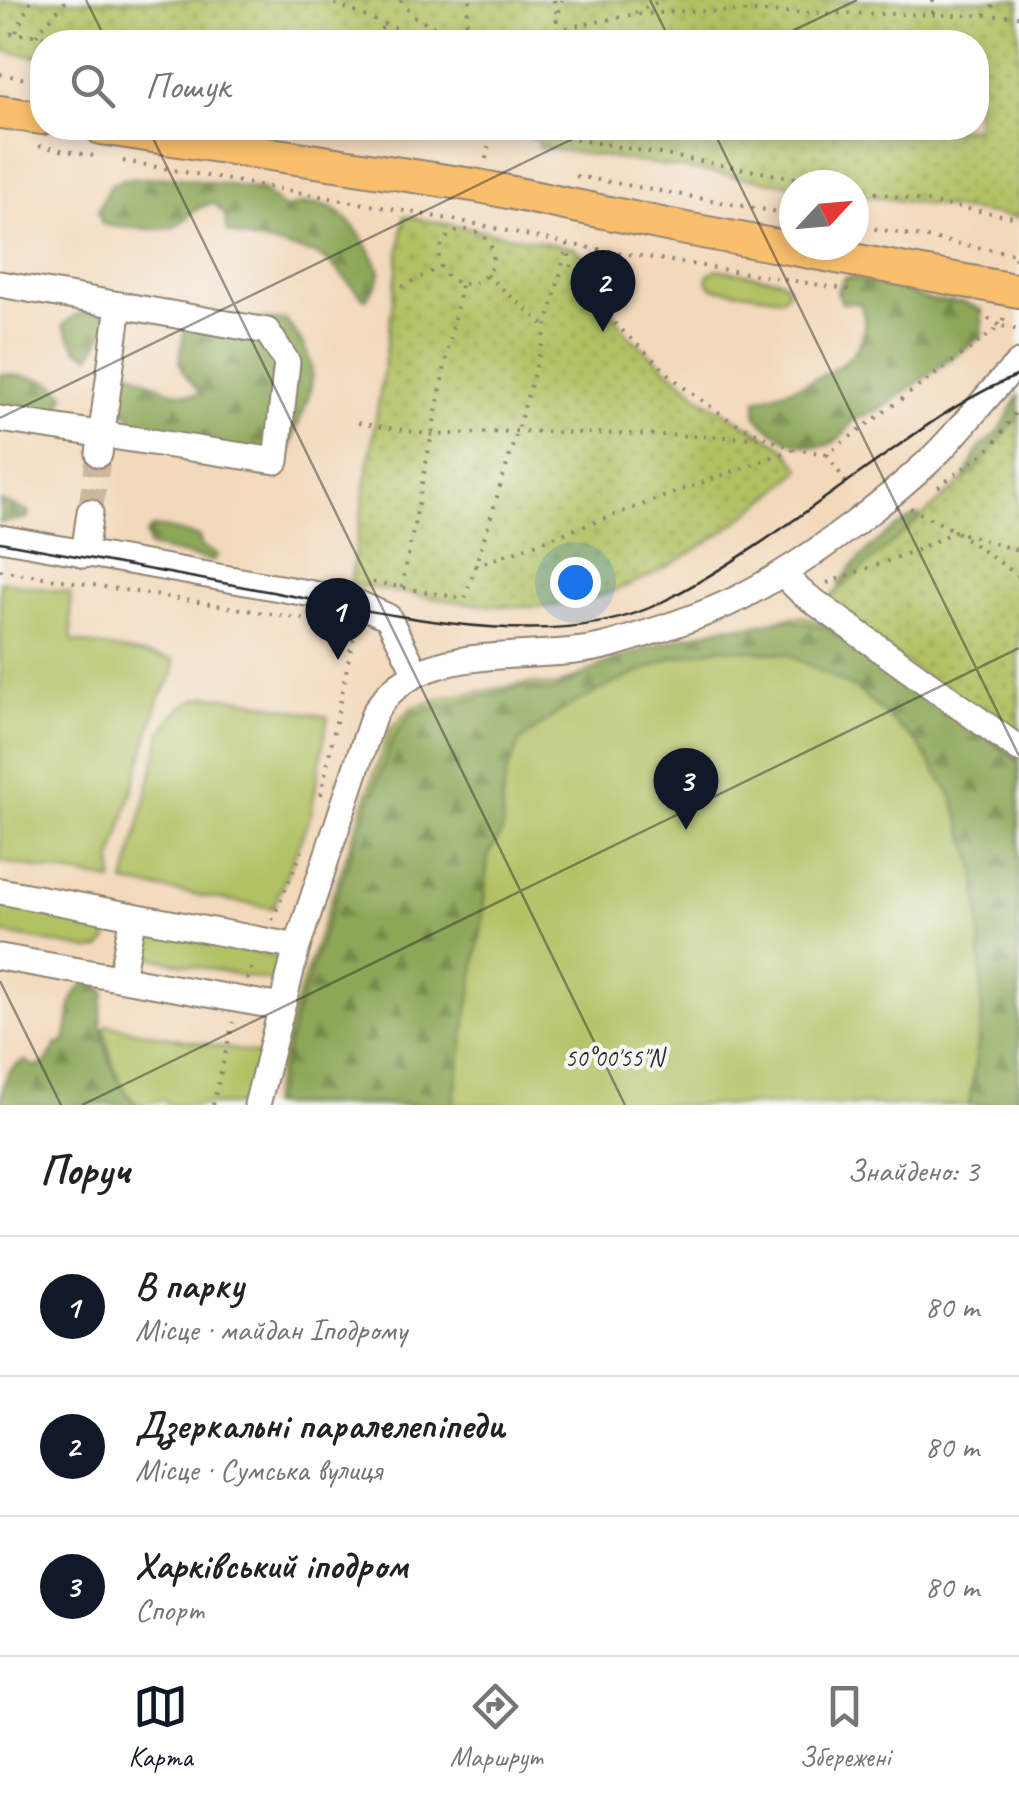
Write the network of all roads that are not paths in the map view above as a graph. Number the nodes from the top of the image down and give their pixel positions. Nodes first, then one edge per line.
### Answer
1 (0, 112) edge
2 (30, 127) edge
3 (100, 142) edge
4 (1016, 280) edge
5 (0, 284) edge
6 (119, 305) junction
7 (1019, 363) edge
8 (0, 419) edge
9 (100, 444) junction
10 (90, 512) tunnel mouth
11 (0, 538) edge
12 (84, 555) junction
13 (783, 574) junction
14 (416, 674) junction
15 (1019, 749) edge
16 (0, 891) edge
17 (133, 916) junction
18 (297, 947) junction
19 (0, 957) edge
20 (121, 978) junction
21 (281, 1008) junction
22 (257, 1105) edge

1 - 2 main road
3 - 4 main road
5 - 6 street
6 - 9 street
6 - 9 street
7 - 13 street
8 - 9 street
10 - 12 street
11 - 12 street
12 - 14 street
13 - 14 street
13 - 15 street
14 - 18 street
16 - 17 street
17 - 18 street
17 - 20 street
18 - 21 street
19 - 20 street
20 - 21 street
21 - 22 street

